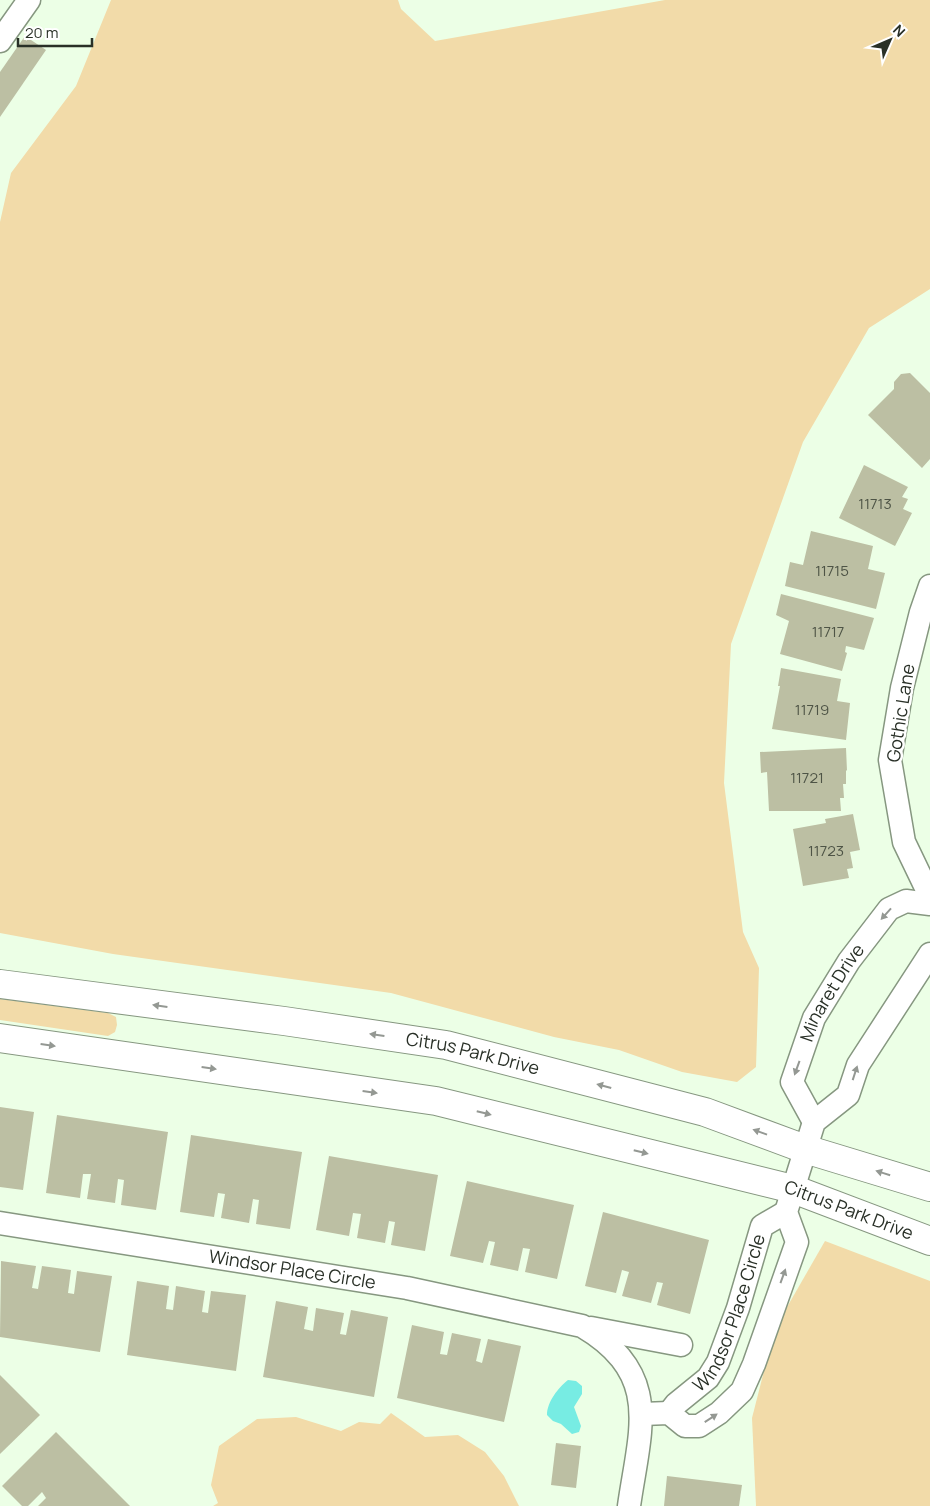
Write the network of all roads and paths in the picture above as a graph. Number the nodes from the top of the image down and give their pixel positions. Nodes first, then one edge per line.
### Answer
1 (29, 0) edge
2 (0, 41) edge
3 (930, 586) edge
4 (930, 896) edge
5 (930, 904) edge
6 (930, 954) edge
7 (0, 984) edge
8 (0, 1038) edge
9 (814, 1122) junction
10 (805, 1149) junction
11 (930, 1187) edge
12 (789, 1200) junction
13 (0, 1223) edge
14 (930, 1241) edge
15 (582, 1326) junction
16 (647, 1338) junction
17 (681, 1345) dead end
18 (629, 1370) junction
19 (669, 1413) junction
20 (642, 1414) junction
21 (629, 1506) edge

1 - 2 street
3 - 4 street, Gothic Lane
5 -> 9 street, Minaret Drive
9 -> 6 street
10 -> 7 street, Citrus Park Drive
8 -> 12 street, Citrus Park Drive
9 - 10 street
11 -> 10 street, Citrus Park Drive
10 - 12 street
12 - 14 street, Citrus Park Drive
12 - 19 street, Windsor Place Circle
19 -> 12 street, Windsor Place Circle
13 - 15 street, Windsor Place Circle
15 - 16 street, Windsor Place Circle
15 - 18 street, Windsor Place Circle
16 - 17 street, Windsor Place Circle
16 - 18 street, Windsor Place Circle
18 - 20 street, Windsor Place Circle
19 - 20 street
20 - 21 street, Windsor Place Circle

